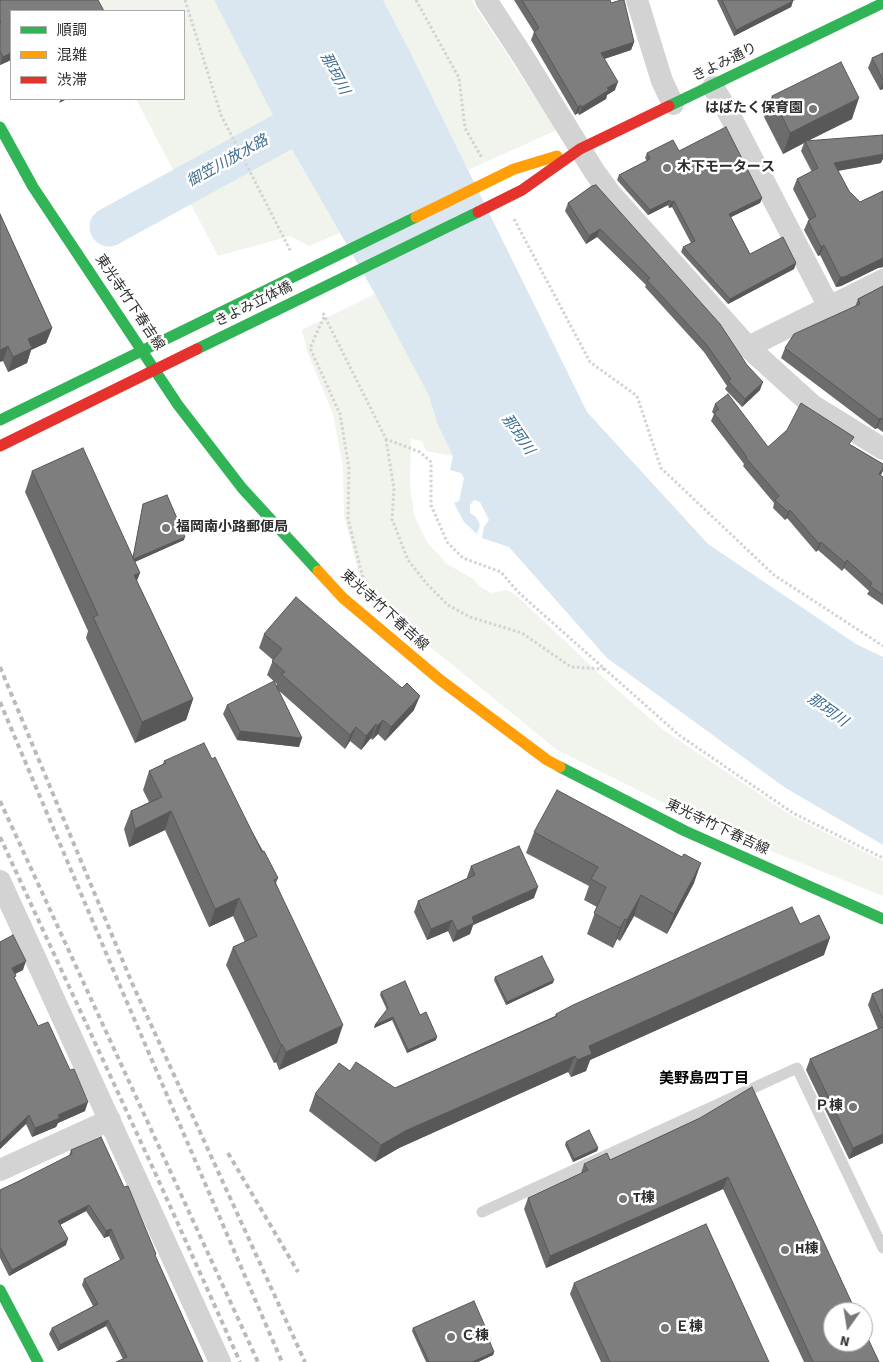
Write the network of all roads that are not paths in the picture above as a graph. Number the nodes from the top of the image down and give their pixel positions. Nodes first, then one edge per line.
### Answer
1 (486, 0) edge
2 (637, 0) edge
3 (883, 3) edge
4 (713, 87) junction
5 (673, 104) junction
6 (0, 126) edge
7 (580, 149) junction
8 (514, 169) joint
9 (522, 190) joint
10 (883, 280) edge
11 (829, 307) junction
12 (748, 347) junction
13 (0, 420) edge
14 (0, 446) edge
15 (883, 449) edge
16 (0, 881) edge
17 (883, 919) edge
18 (110, 1120) junction
19 (0, 1170) edge
20 (482, 1212) dead end
21 (883, 1248) edge
22 (0, 1290) edge
23 (38, 1362) edge
24 (220, 1362) edge

1 - 7 street
2 - 5 street
3 - 4 street, きよみ通り
4 - 5 street, きよみ通り
4 - 11 street
5 - 7 street, きよみ通り
6 - 17 street, 東光寺竹下春吉線
7 - 8 street, きよみ通り
7 - 9 street, きよみ通り
7 - 12 street
8 - 13 street, きよみ立体橋
9 - 14 street, きよみ立体橋
10 - 11 street
11 - 12 street
12 - 15 street
16 - 18 street
18 - 19 street
18 - 24 street
20 - 21 lane
22 - 23 street

